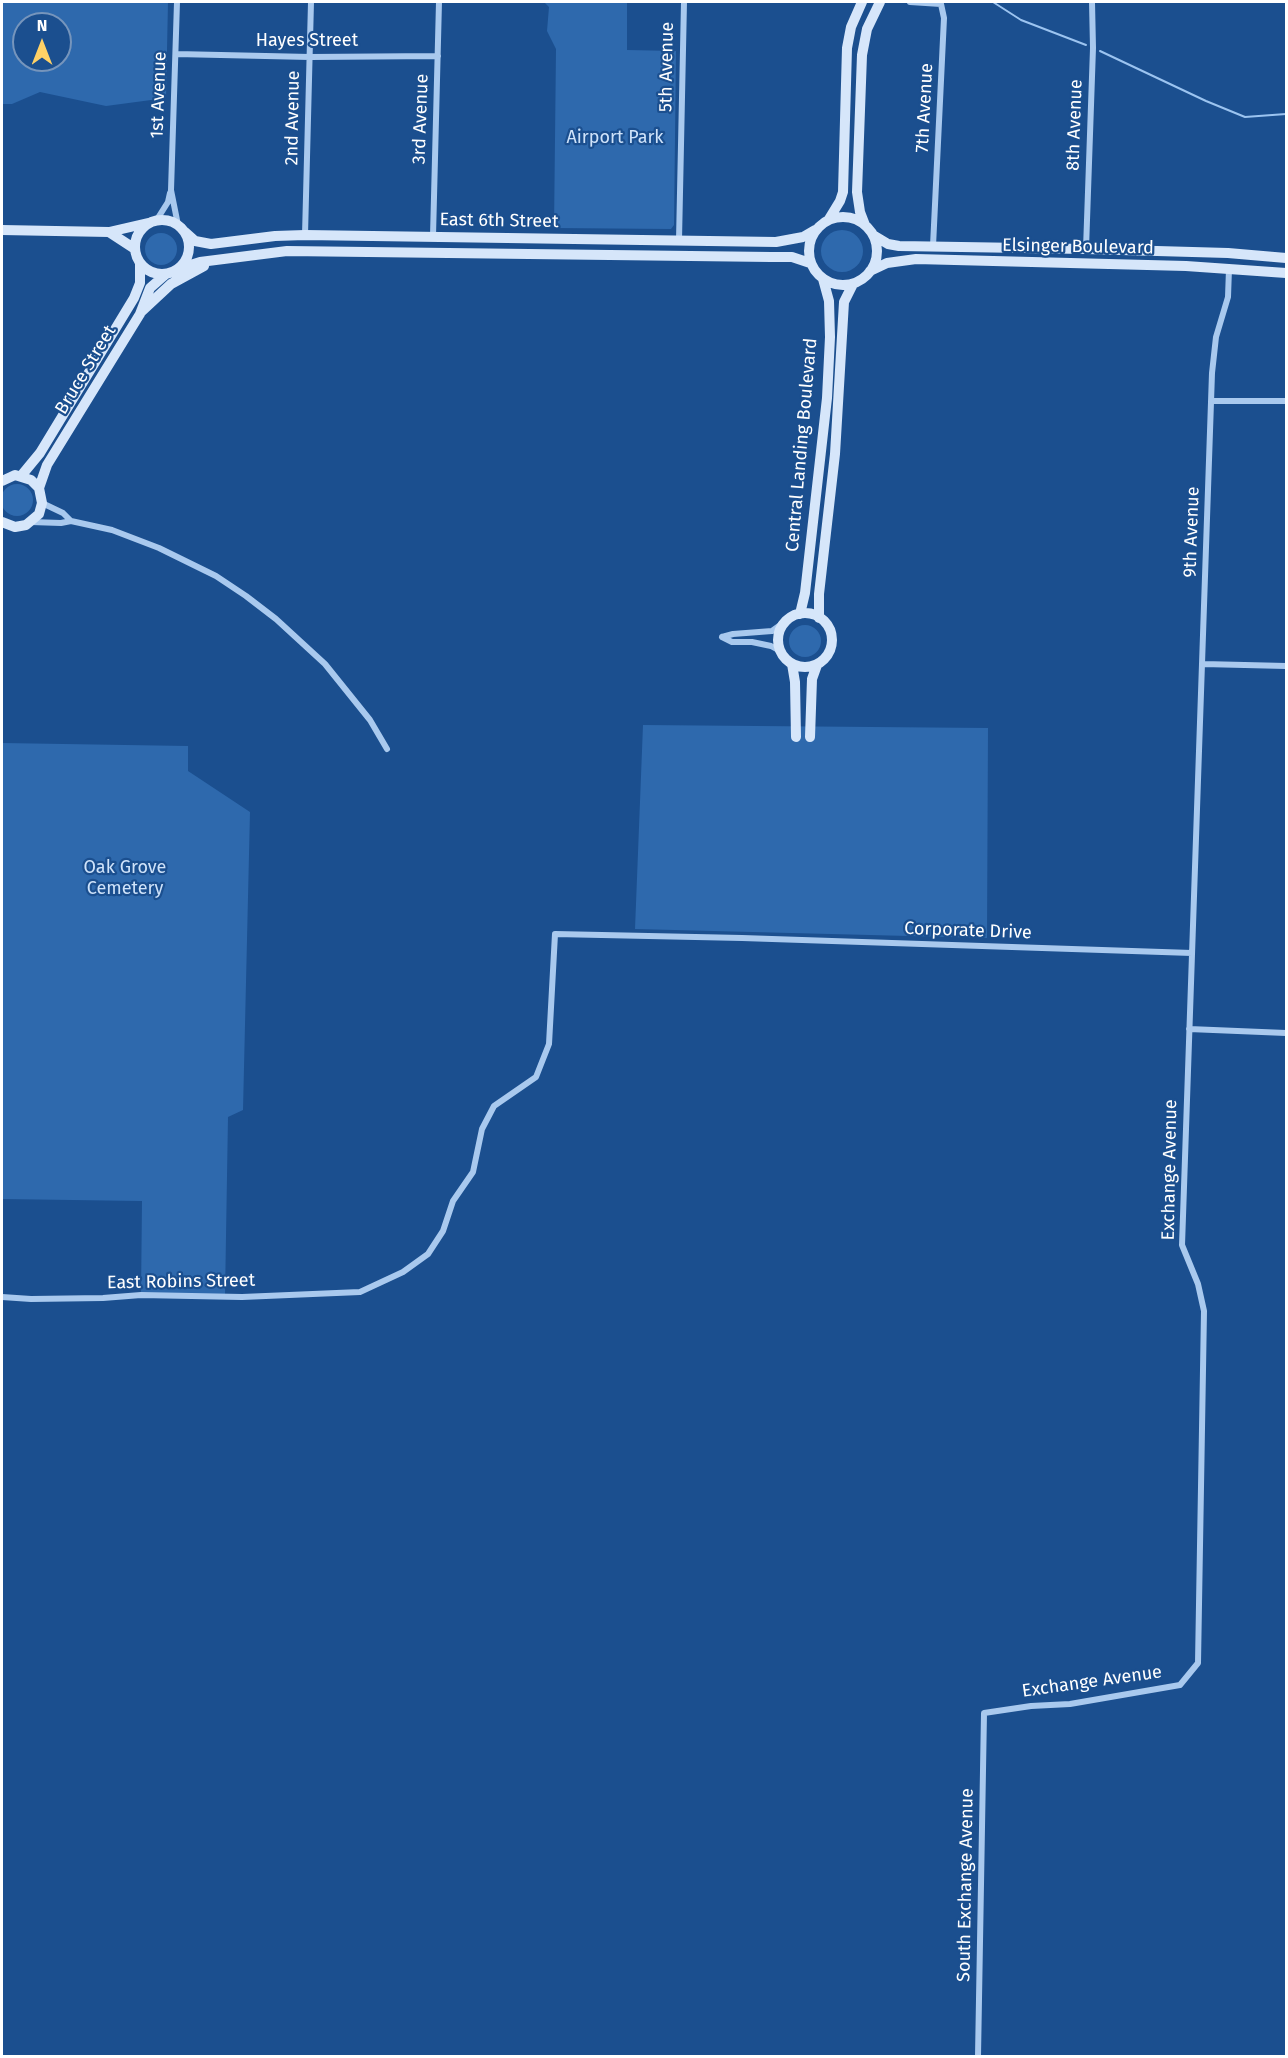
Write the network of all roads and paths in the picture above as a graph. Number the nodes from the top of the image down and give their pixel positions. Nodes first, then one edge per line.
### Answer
1 (177, 2) edge
2 (311, 2) edge
3 (439, 2) edge
4 (684, 2) edge
5 (862, 2) edge
6 (880, 2) edge
7 (910, 2) edge
8 (1092, 2) edge
9 (176, 54) junction
10 (438, 56) junction
11 (310, 57) junction
12 (171, 190) junction
13 (829, 219) junction
14 (154, 222) junction
15 (865, 225) junction
16 (181, 229) junction
17 (2, 230) edge
18 (815, 230) junction
19 (109, 232) junction
20 (305, 235) junction
21 (873, 235) junction
22 (433, 237) junction
23 (679, 240) junction
24 (933, 246) junction
25 (135, 249) junction
26 (1086, 249) junction
27 (1228, 254) junction
28 (1287, 258) edge
29 (225, 259) junction
30 (140, 263) junction
31 (810, 263) junction
32 (177, 269) junction
33 (1229, 269) junction
34 (870, 272) junction
35 (1287, 273) edge
36 (166, 274) junction
37 (823, 279) junction
38 (853, 284) junction
39 (140, 314) junction
40 (1211, 401) junction
41 (1287, 401) edge
42 (21, 476) junction
43 (2, 481) edge
44 (39, 488) junction
45 (42, 503) junction
46 (70, 521) junction
47 (2, 522) edge
48 (31, 522) junction
49 (15, 527) junction
50 (2, 535) edge
51 (800, 614) junction
52 (819, 618) junction
53 (786, 621) junction
54 (780, 651) junction
55 (792, 664) junction
56 (1203, 664) junction
57 (817, 665) junction
58 (1287, 666) edge
59 (796, 737) dead end
60 (810, 737) dead end
61 (387, 749) dead end
62 (1192, 953) junction
63 (1189, 1029) junction
64 (1287, 1033) edge
65 (360, 1292) joint
66 (2, 1297) edge
67 (984, 1713) joint
68 (978, 2056) edge

1 - 9 street, 1st Avenue
2 - 11 street, 2nd Avenue
3 - 10 street, 3rd Avenue
4 - 23 street, 5th Avenue
5 - 13 street
6 - 15 street
7 - 24 street, 7th Avenue
8 - 26 street, 8th Avenue
9 - 11 street, Hayes Street
9 - 12 street, 1st Avenue
10 - 11 street, Hayes Street
10 - 22 street, 3rd Avenue
11 - 20 street, 2nd Avenue
12 - 14 street, 1st Avenue
12 - 16 street, 1st Avenue
13 - 15 street
13 - 18 street
14 - 16 street
14 - 19 street
14 - 25 street
15 - 21 street
16 - 20 street, East 6th Street
16 - 32 street
17 - 19 street
18 - 23 street, East 6th Street
18 - 31 street
19 - 25 street
20 - 22 street, East 6th Street
21 - 24 street, Elsinger Boulevard
21 - 34 street
22 - 23 street, East 6th Street
24 - 26 street, Elsinger Boulevard
25 - 30 street
26 - 27 street, Elsinger Boulevard
27 - 28 street, Elsinger Boulevard
27 - 33 street
29 - 31 street, East 6th Street
29 - 32 street, East 6th Street
29 - 39 street
30 - 36 street
30 - 42 street, Bruce Street
31 - 37 street
32 - 36 street
33 - 34 street, Elsinger Boulevard
33 - 35 street, Elsinger Boulevard
33 - 40 street, 9th Avenue
34 - 38 street
36 - 39 street, Bruce Street
37 - 38 street
37 - 51 street, Central Landing Boulevard
38 - 52 street, Central Landing Boulevard
39 - 44 street, Bruce Street
40 - 41 street
40 - 56 street, 9th Avenue
42 - 43 street
42 - 44 street
44 - 45 street
45 - 46 street
45 - 48 street
46 - 48 street
46 - 61 street
47 - 49 street
48 - 49 street
49 - 50 street
51 - 52 street
51 - 53 street
52 - 57 street, Central Landing Boulevard
53 - 54 street
53 - 54 street
54 - 55 street
55 - 57 street
55 - 59 street
56 - 58 street
56 - 62 street, Exchange Avenue
57 - 60 street, Central Landing Boulevard
62 - 63 street, Exchange Avenue
62 - 65 street, Corporate Drive
63 - 64 street
63 - 67 street, Exchange Avenue
65 - 66 street, East Robins Street
67 - 68 street, South Exchange Avenue

